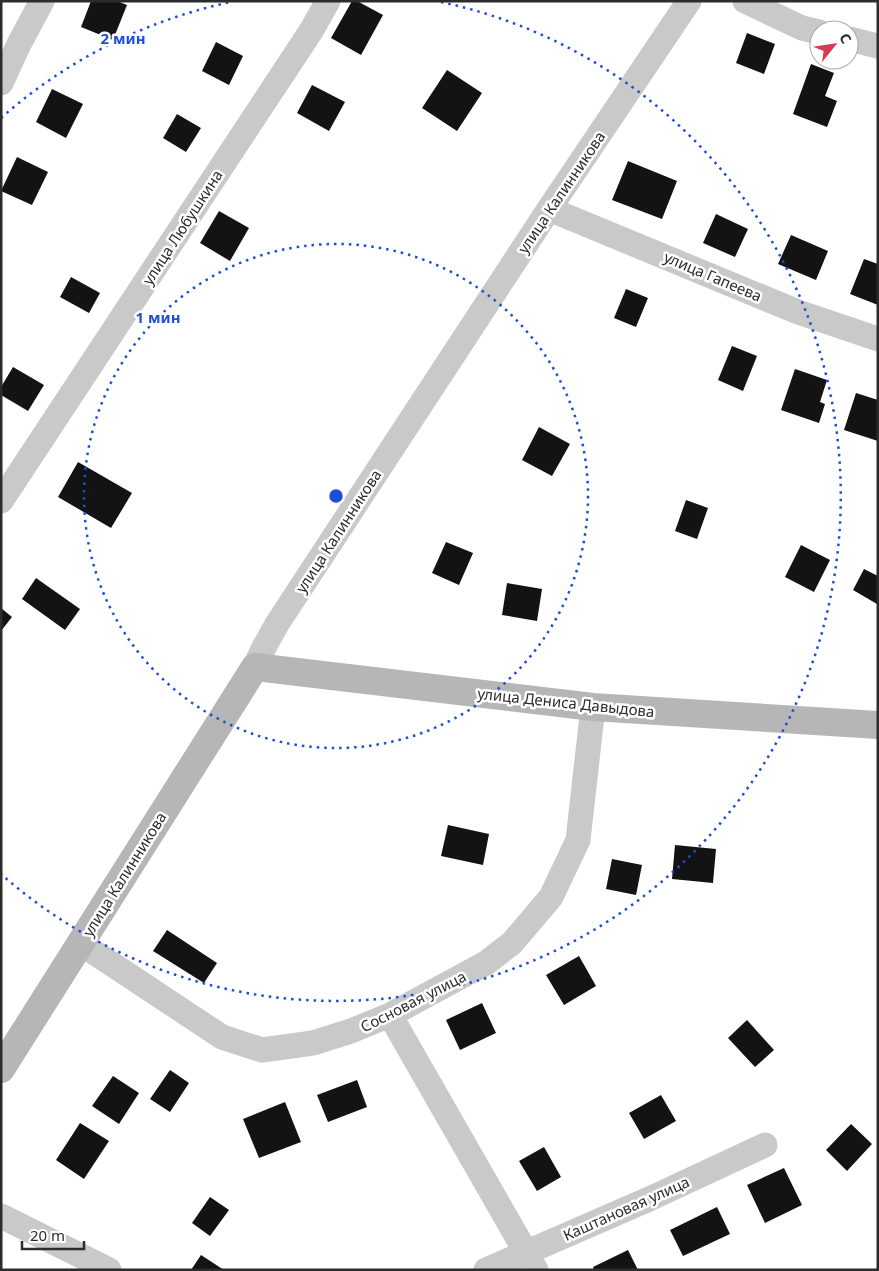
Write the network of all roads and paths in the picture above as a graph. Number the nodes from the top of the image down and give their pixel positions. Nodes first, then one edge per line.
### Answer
1 (42, 1) edge
2 (328, 1) edge
3 (688, 1) edge
4 (745, 1) edge
5 (809, 30) edge
6 (859, 41) edge
7 (878, 46) edge
8 (1, 83) edge
9 (550, 208) junction
10 (878, 338) edge
11 (1, 502) edge
12 (255, 667) junction
13 (593, 707) junction
14 (878, 725) edge
15 (80, 943) junction
16 (390, 1015) junction
17 (1, 1069) edge
18 (765, 1146) dead end
19 (1, 1216) edge
20 (531, 1261) edge
21 (109, 1270) edge
22 (486, 1270) edge

1 - 8 street
2 - 11 street, улица Любушкина
3 - 9 street, улица Калинникова
4 - 5 street
6 - 7 street
9 - 10 street, улица Гапеева
9 - 12 street, улица Калинникова
12 - 13 main road, улица Дениса Давыдова
12 - 15 main road, улица Калинникова
13 - 14 main road, улица Дениса Давыдова
13 - 16 street, Сосновая улица
15 - 16 street, Сосновая улица
15 - 17 main road, улица Калинникова
16 - 20 street
18 - 20 street, Каштановая улица
19 - 21 street
20 - 22 street, Каштановая улица

